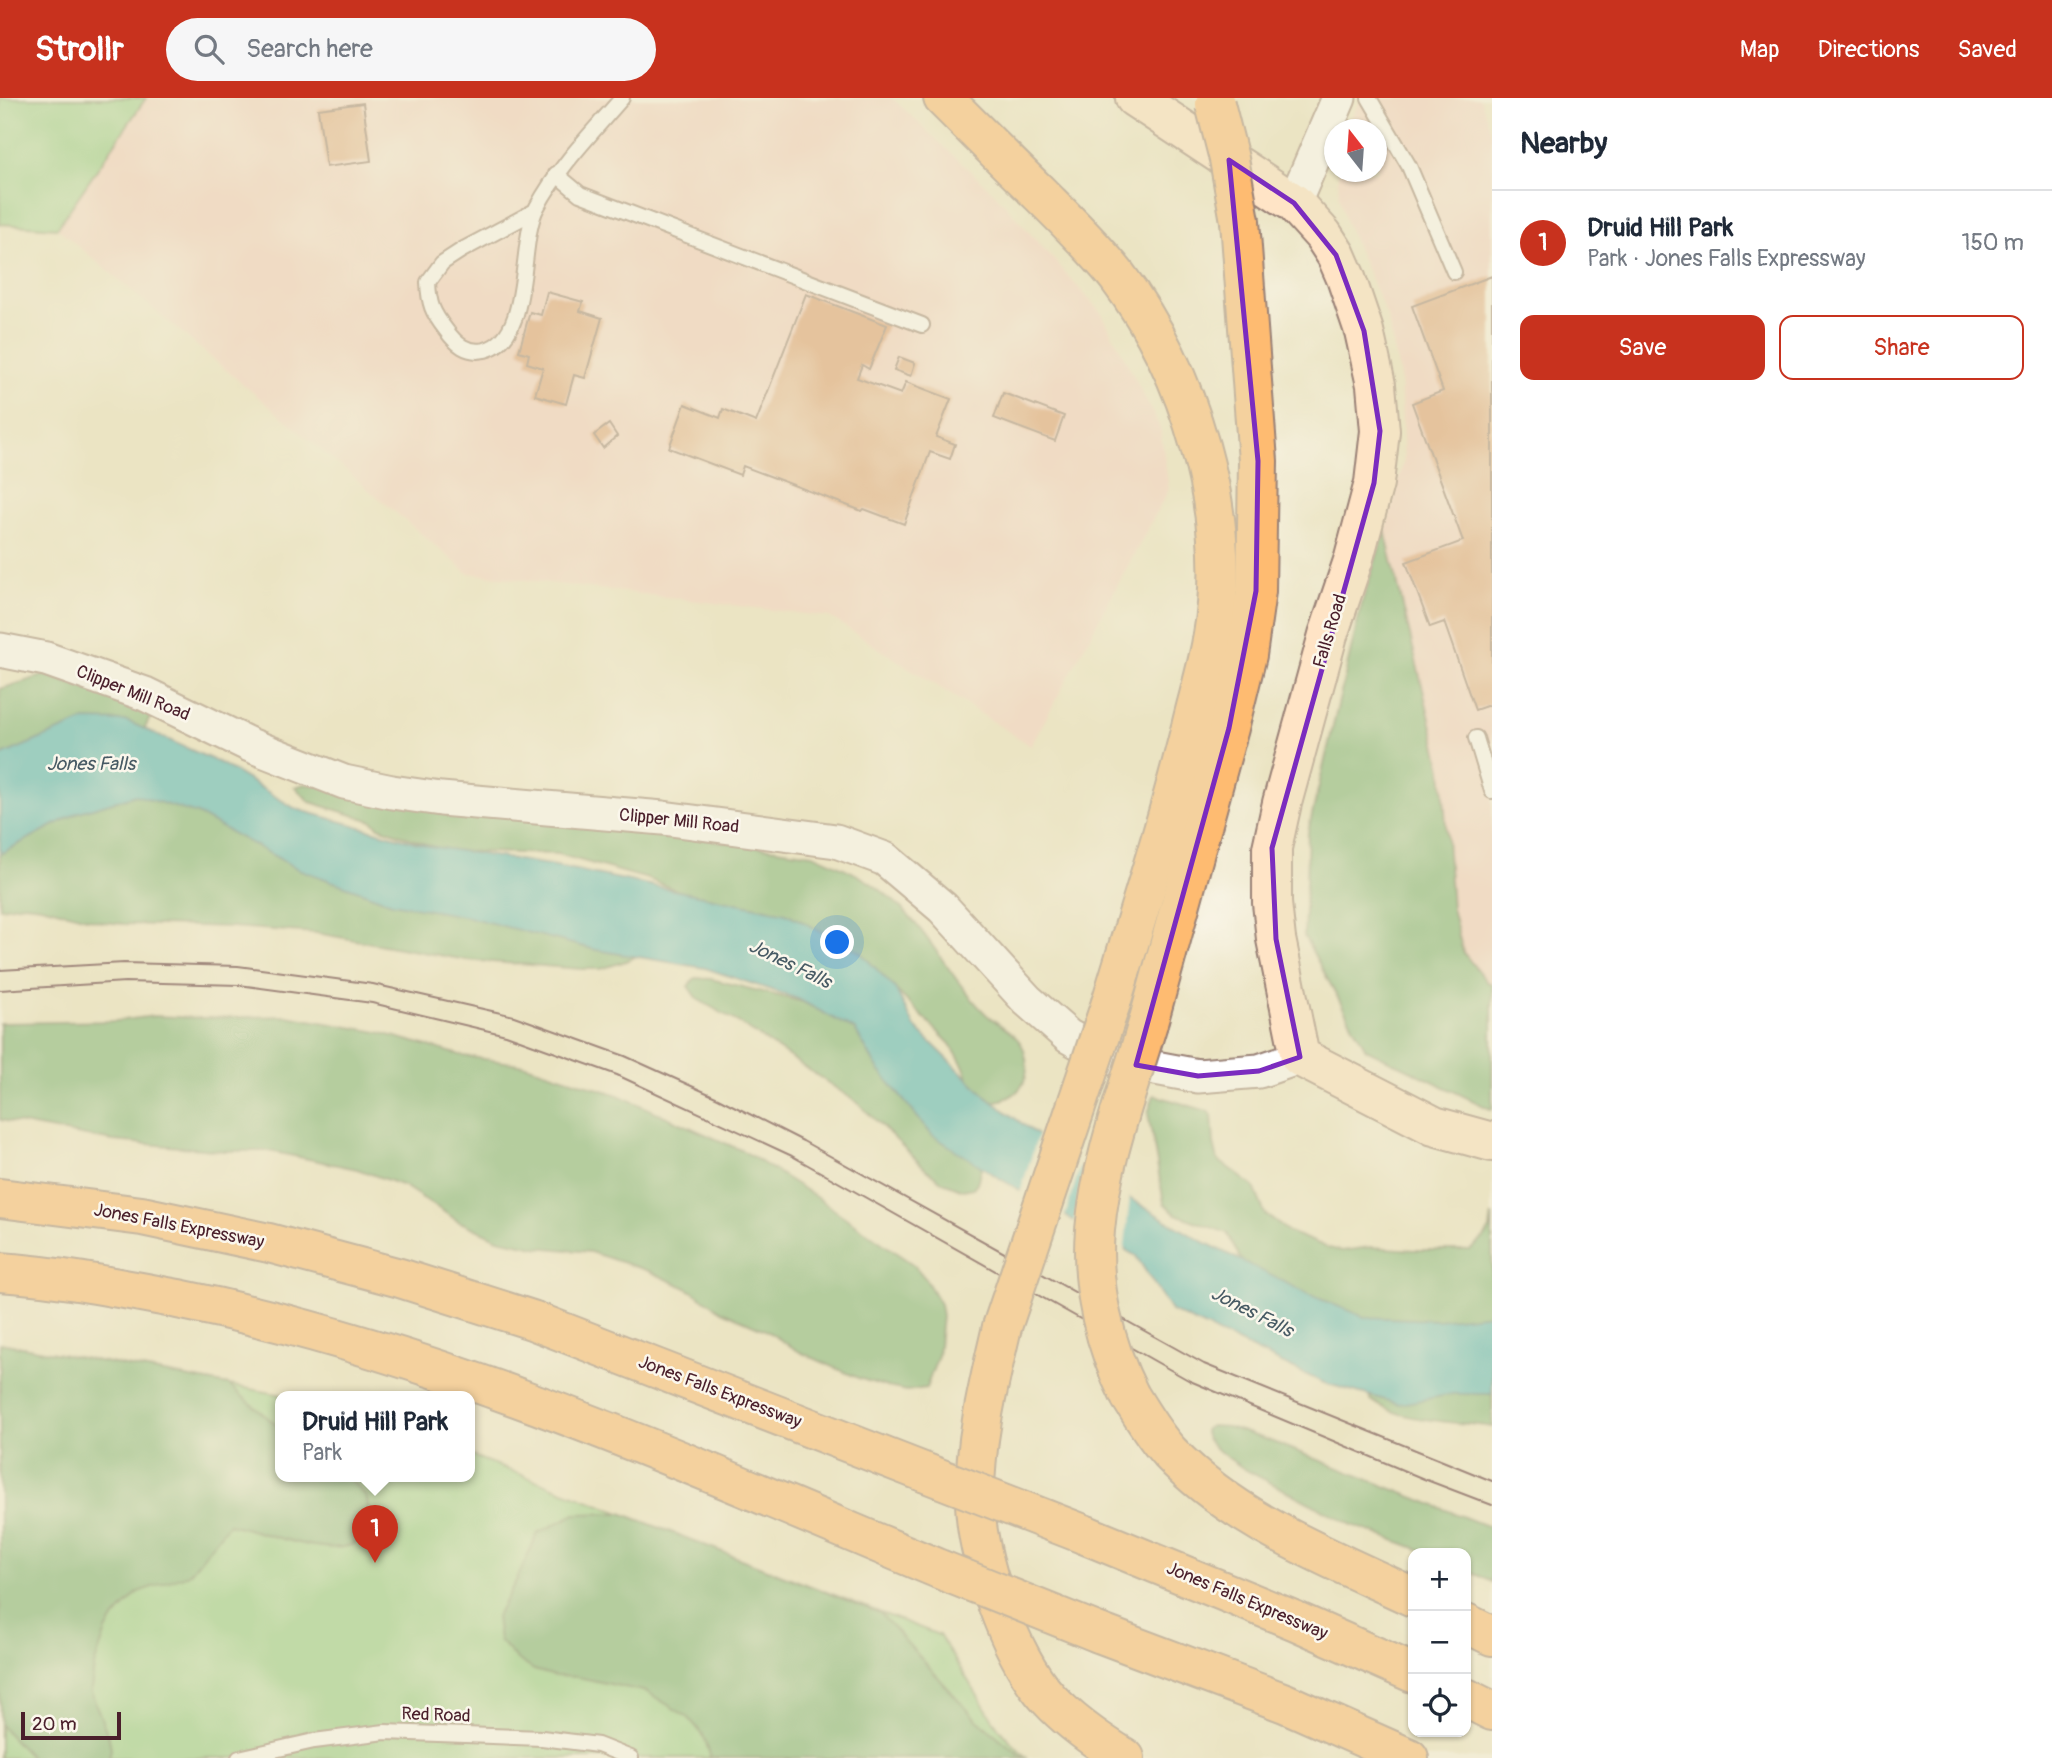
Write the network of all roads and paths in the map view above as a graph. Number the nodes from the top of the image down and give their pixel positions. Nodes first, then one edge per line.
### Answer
1 (622, 98) edge
2 (943, 98) edge
3 (1135, 98) edge
4 (1339, 98) edge
5 (1368, 98) edge
6 (1214, 101) edge
7 (556, 174) junction
8 (1294, 203) junction
9 (534, 211) junction
10 (1454, 272) dead end
11 (922, 325) dead end
12 (0, 650) edge
13 (1476, 738) dead end
14 (1492, 790) edge
15 (1300, 1057) junction
16 (1492, 1142) edge
17 (0, 1198) edge
18 (0, 1272) edge
19 (1408, 1595) edge
20 (1471, 1626) edge
21 (1492, 1636) edge
22 (1408, 1671) edge
23 (1471, 1700) edge
24 (1492, 1711) edge
25 (239, 1758) edge
26 (631, 1758) edge
27 (1125, 1758) edge
28 (1409, 1758) edge

1 - 7 lane
2 - 27 highway, bridge
3 - 8 main road, Falls Road
4 - 8 street
5 - 10 lane
6 - 19 highway, bridge
7 - 9 lane
7 - 11 lane
8 - 15 main road, Falls Road
9 - 9 lane
12 - 15 street, Clipper Mill Road
13 - 14 lane
15 - 16 main road
17 - 22 highway, Jones Falls Expressway, bridge
18 - 28 highway, bridge
20 - 21 highway
23 - 24 highway
25 - 26 lane, Red Road

